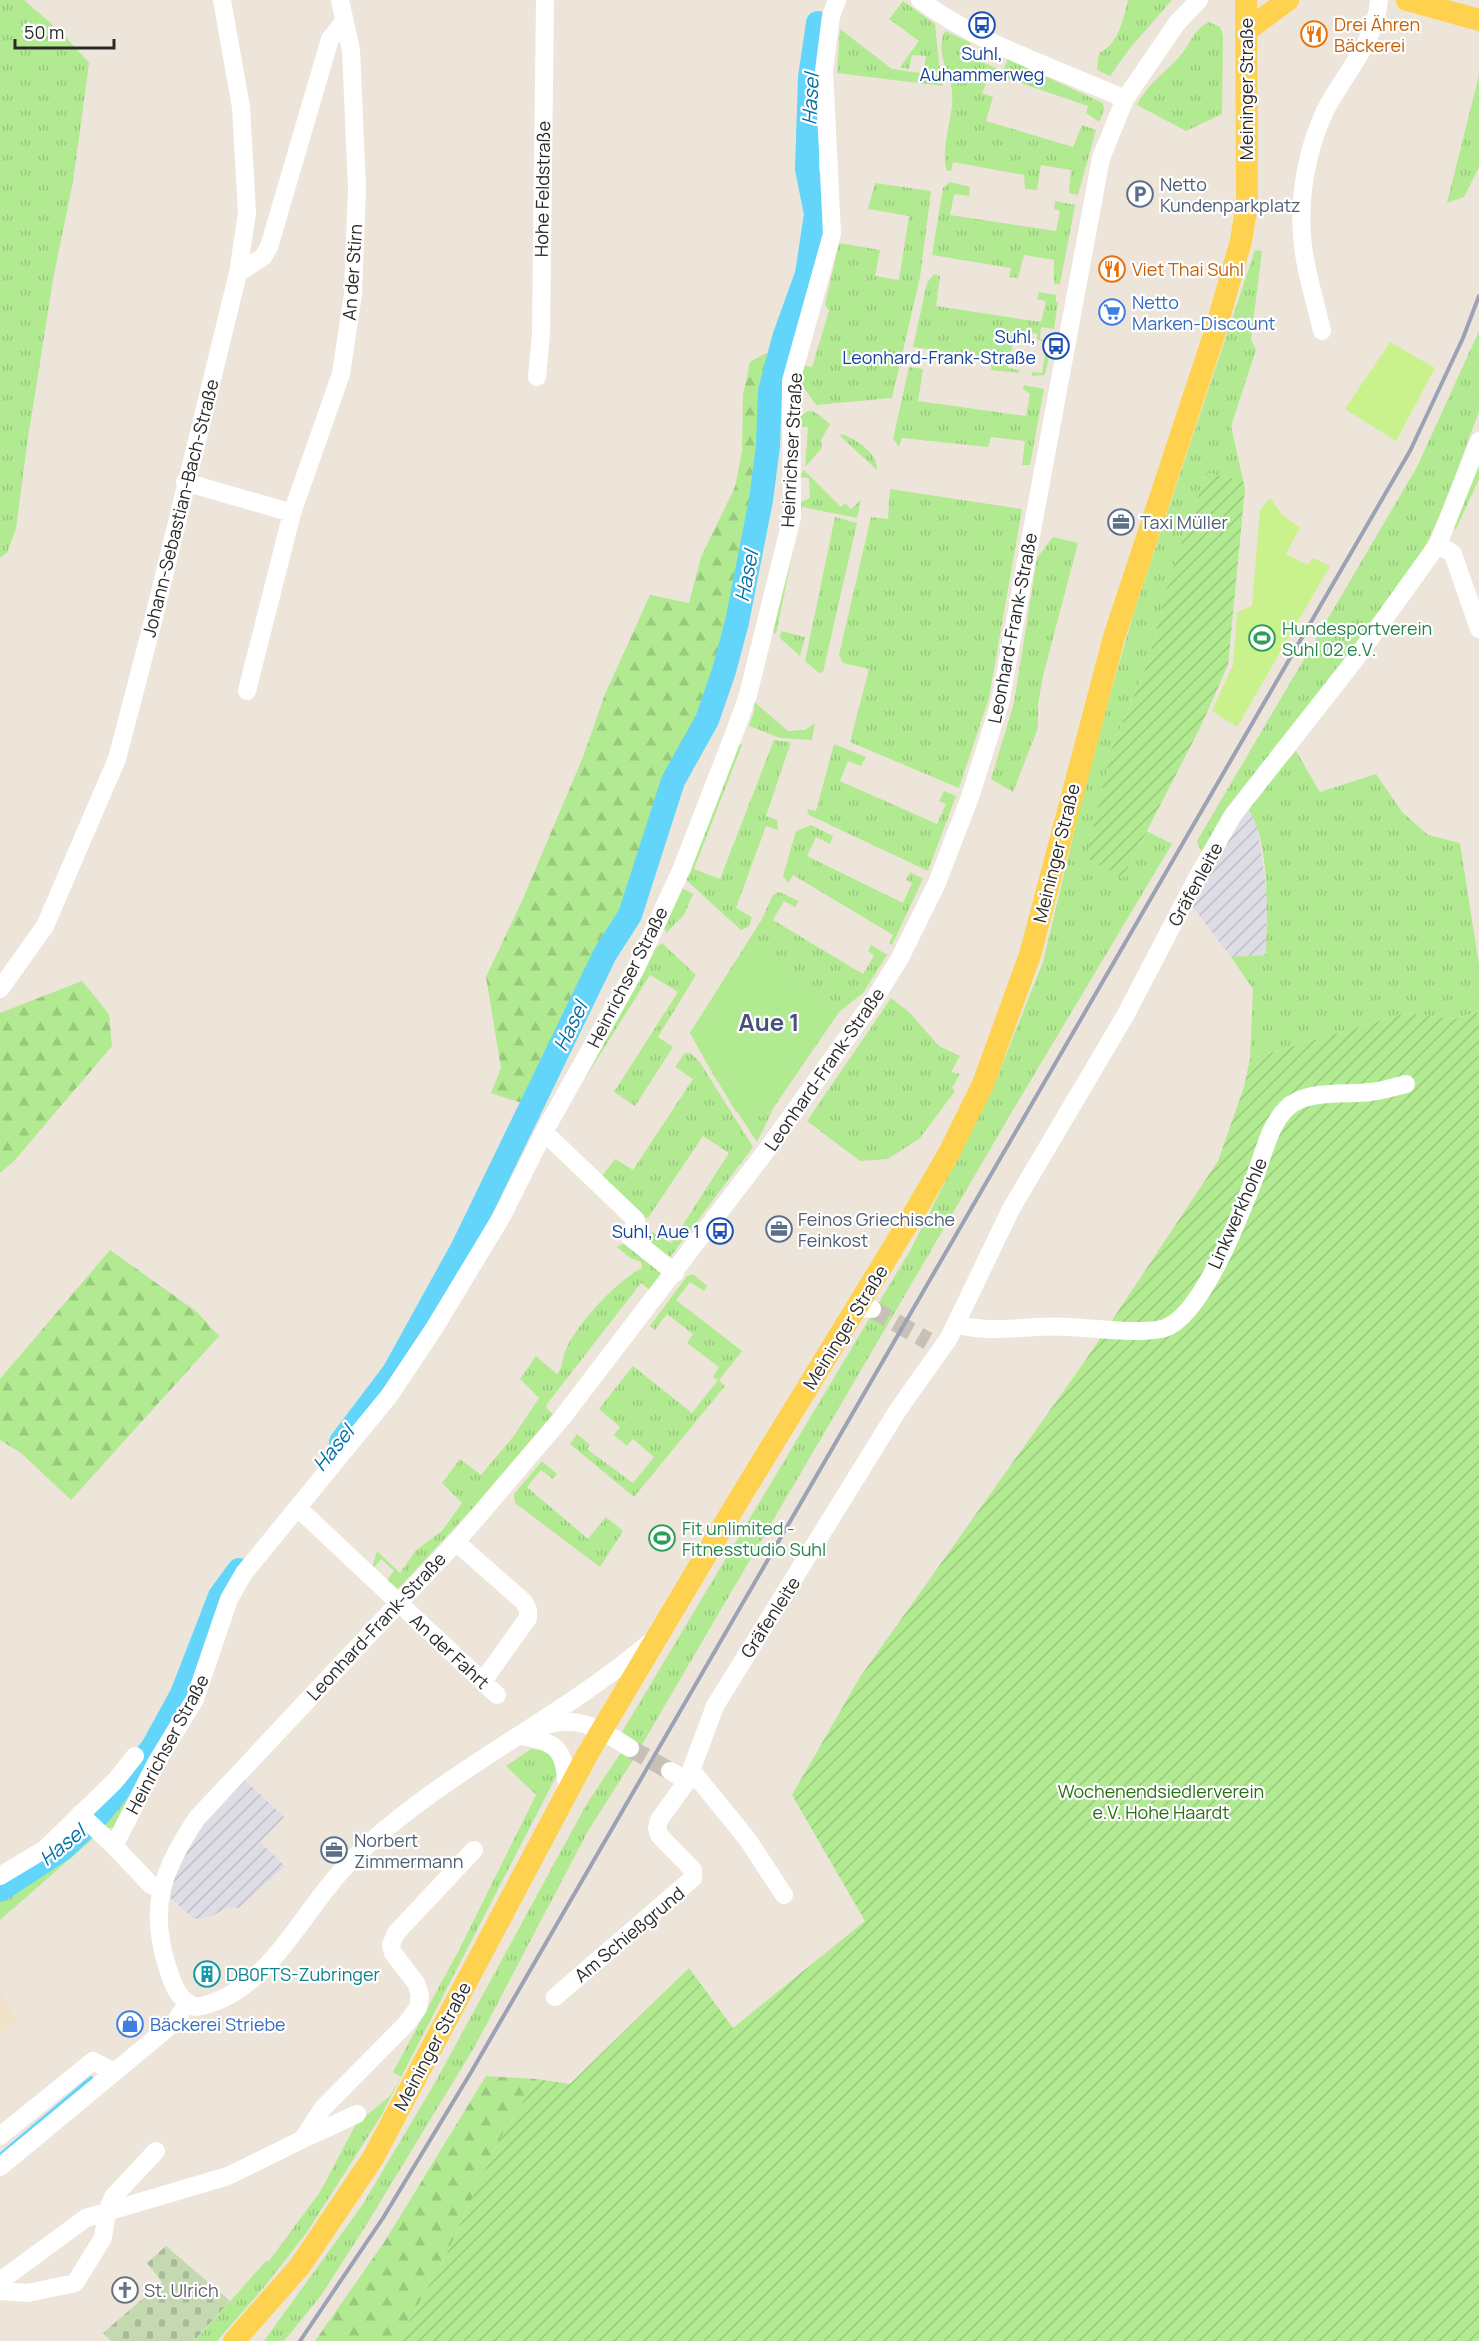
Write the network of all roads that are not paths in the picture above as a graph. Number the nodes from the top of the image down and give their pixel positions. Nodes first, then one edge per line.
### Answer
1 (222, 0) edge
2 (340, 0) edge
3 (545, 0) edge
4 (837, 0) edge
5 (920, 0) edge
6 (1199, 0) edge
7 (1246, 0) edge
8 (1288, 0) edge
9 (1379, 0) edge
10 (1407, 0) edge
11 (1479, 20) edge
12 (343, 23) junction
13 (1246, 31) junction
14 (1125, 99) junction
15 (238, 273) junction
16 (1322, 331) dead end
17 (537, 377) dead end
18 (1479, 441) edge
19 (186, 482) junction
20 (292, 513) junction
21 (1438, 544) junction
22 (1479, 629) edge
23 (248, 691) dead end
24 (0, 989) edge
25 (1406, 1084) dead end
26 (544, 1132) junction
27 (675, 1273) junction
28 (956, 1324) junction
29 (299, 1509) junction
30 (456, 1542) junction
31 (398, 1602) junction
32 (660, 1634) junction
33 (483, 1681) junction
34 (497, 1695) dead end
35 (601, 1731) junction
36 (526, 1732) junction
37 (630, 1748) tunnel mouth
38 (135, 1756) dead end
39 (670, 1771) tunnel mouth
40 (690, 1776) junction
41 (567, 1792) junction
42 (80, 1814) junction
43 (114, 1846) junction
44 (474, 1850) dead end
45 (0, 1876) edge
46 (161, 1890) junction
47 (784, 1894) dead end
48 (555, 1996) dead end
49 (187, 2003) junction
50 (357, 2114) dead end
51 (37, 2121) junction
52 (0, 2136) edge
53 (303, 2139) junction
54 (156, 2151) dead end
55 (0, 2167) edge
56 (107, 2211) junction
57 (0, 2281) edge
58 (0, 2290) edge
59 (234, 2341) edge

1 - 15 street, Johann-Sebastian-Bach-Straße
2 - 12 street, An der Stirn
3 - 17 street, Hohe Feldstraße
4 - 26 street, Heinrichser Straße
5 - 14 street
6 - 14 street, Leonhard-Frank-Straße
7 - 13 main road, Meininger Straße
8 - 13 main road
9 - 16 street
10 - 11 main road
12 - 15 street
12 - 20 street, An der Stirn
13 - 32 main road, Meininger Straße
14 - 27 street, Leonhard-Frank-Straße
15 - 19 street, Johann-Sebastian-Bach-Straße
18 - 21 street, Gräfenleite
19 - 20 street
19 - 24 street, Johann-Sebastian-Bach-Straße
20 - 23 street, An der Stirn
21 - 22 street
21 - 28 street, Gräfenleite
25 - 28 street, Linkwerkhohle
26 - 27 street
26 - 29 street, Heinrichser Straße
27 - 30 street, Leonhard-Frank-Straße
28 - 40 street, Gräfenleite
29 - 31 street, An der Fahrt
29 - 43 street, Heinrichser Straße
30 - 31 street, Leonhard-Frank-Straße
30 - 33 street
31 - 33 street, An der Fahrt
31 - 46 street, Leonhard-Frank-Straße
32 - 35 main road, Meininger Straße
32 - 36 street, Meininger Straße
33 - 34 street, An der Fahrt
35 - 36 street, Meininger Straße
35 - 37 street
35 - 41 main road, Meininger Straße
36 - 41 street
36 - 49 street, Meininger Straße
38 - 42 street, Heinrichser Straße
39 - 40 street
40 - 47 street
40 - 48 street, Am Schießgrund
41 - 59 main road, Meininger Straße
42 - 43 street
42 - 45 street, Heinrichser Straße
43 - 46 street
44 - 53 street
46 - 49 street, Leonhard-Frank-Straße
49 - 51 street
50 - 53 street
51 - 52 street
51 - 55 street
53 - 56 street
54 - 56 street
56 - 57 street
56 - 58 street

